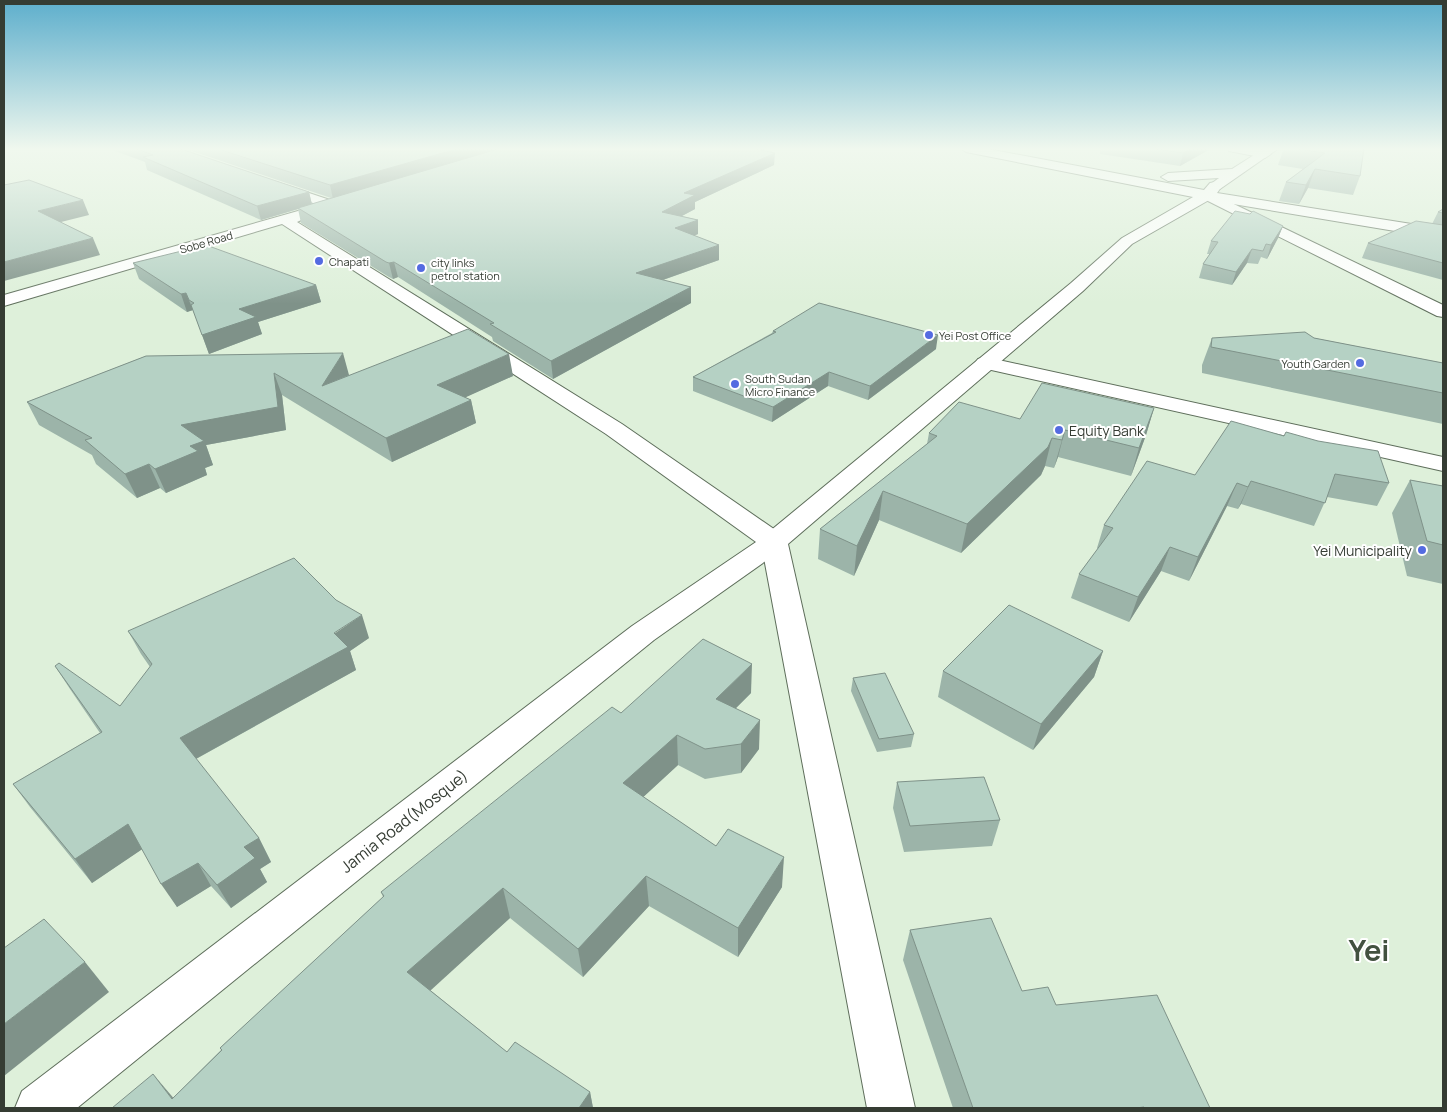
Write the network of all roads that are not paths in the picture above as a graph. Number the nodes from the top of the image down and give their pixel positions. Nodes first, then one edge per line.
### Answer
1 (322, 200) edge
2 (1151, 200) edge
3 (1192, 200) edge
4 (1230, 200) edge
5 (1259, 200) edge
6 (1149, 203) dead end
7 (291, 218) junction
8 (1443, 234) edge
9 (4, 301) edge
10 (1443, 312) edge
11 (985, 363) junction
12 (1443, 464) edge
13 (774, 542) junction
14 (40, 1108) edge
15 (891, 1108) edge

1 - 7 street, Sobe Road
2 - 6 street
3 - 11 street, Jamia Road(Mosque)
4 - 10 street
5 - 8 street
7 - 9 street, Sobe Road
7 - 13 street
11 - 12 street
11 - 13 street, Jamia Road(Mosque)
13 - 14 street, Jamia Road(Mosque)
13 - 15 street

